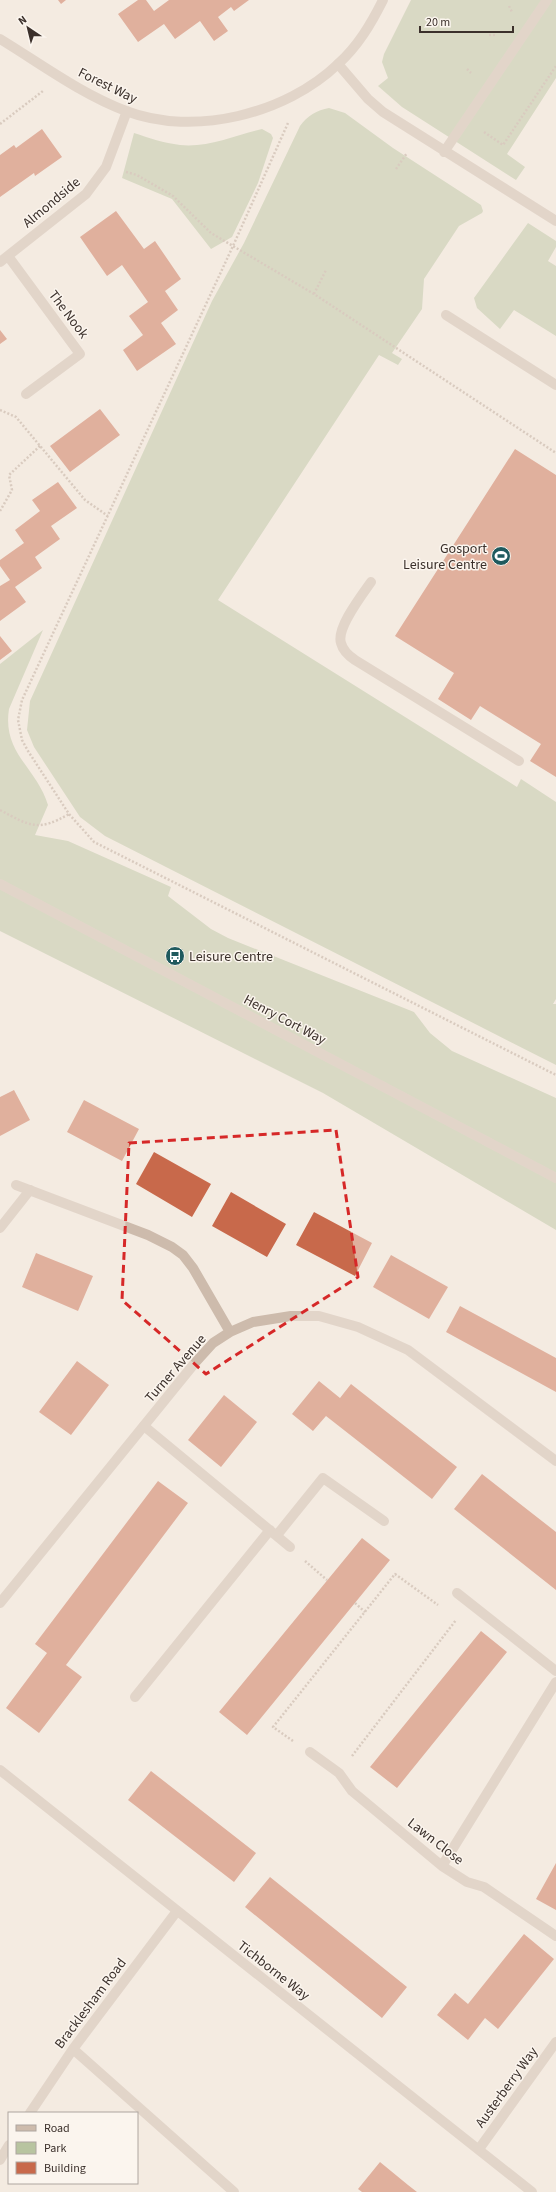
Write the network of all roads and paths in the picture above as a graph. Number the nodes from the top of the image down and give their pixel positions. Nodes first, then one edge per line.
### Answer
1 (383, 0) edge
2 (547, 0) edge
3 (0, 39) edge
4 (338, 64) junction
5 (556, 66) edge
6 (59, 75) junction
7 (283, 100) junction
8 (127, 111) junction
9 (466, 120) junction
10 (0, 124) edge
11 (444, 152) junction
12 (106, 167) junction
13 (556, 221) edge
14 (233, 246) junction
15 (4, 259) edge
16 (326, 270) dead end
17 (314, 294) junction
18 (446, 315) dead end
19 (556, 385) edge
20 (26, 394) dead end
21 (0, 410) edge
22 (41, 445) junction
23 (556, 454) edge
24 (0, 511) edge
25 (108, 516) junction
26 (371, 582) dead end
27 (520, 761) dead end
28 (0, 810) edge
29 (69, 814) junction
30 (0, 884) edge
31 (556, 1075) edge
32 (556, 1178) edge
33 (16, 1185) dead end
34 (30, 1190) junction
35 (0, 1228) edge
36 (230, 1332) junction
37 (144, 1426) junction
38 (556, 1461) edge
39 (384, 1521) dead end
40 (274, 1533) junction
41 (290, 1547) joint
42 (327, 1580) dead end
43 (457, 1593) dead end
44 (0, 1603) edge
45 (355, 1603) dead end
46 (444, 1610) dead end
47 (365, 1612) junction
48 (451, 1614) dead end
49 (556, 1671) edge
50 (556, 1682) edge
51 (135, 1697) dead end
52 (310, 1752) joint
53 (0, 1770) edge
54 (339, 1773) junction
55 (442, 1866) junction
56 (177, 1911) junction
57 (556, 1936) edge
58 (556, 2042) edge
59 (73, 2049) junction
60 (31, 2112) edge
61 (8, 2148) edge
62 (479, 2149) junction
63 (0, 2160) edge
64 (234, 2192) edge
65 (532, 2192) edge

1 - 4 street, Forest Way
2 - 9 street
3 - 6 street, Forest Way
4 - 7 street, Forest Way
4 - 11 street
5 - 9 path
6 - 8 street, Forest Way
6 - 10 path
7 - 8 street, Forest Way
7 - 14 path
8 - 12 street, Almondside
9 - 11 street
11 - 13 street
12 - 14 path
12 - 15 street, Almondside
14 - 17 path
14 - 25 path
15 - 20 street, The Nook
16 - 17 path
17 - 23 path
18 - 19 street
21 - 22 path
22 - 24 path
22 - 25 path
25 - 29 path
26 - 27 street
28 - 29 path
29 - 31 path
30 - 32 street, Henry Cort Way
33 - 34 street
34 - 35 street
34 - 36 street
36 - 37 street, Turner Avenue
36 - 38 street, Turner Avenue
37 - 40 street
37 - 44 street, Turner Avenue
39 - 40 street
40 - 41 street
40 - 51 street
41 - 42 path
43 - 49 street
45 - 47 path
46 - 47 path
47 - 52 path
48 - 54 path
50 - 55 street
52 - 54 street, Lawn Close
53 - 56 street, Tichborne Way
54 - 55 street, Lawn Close
55 - 57 street, Lawn Close
56 - 59 street, Bracklesham Road
56 - 62 street, Tichborne Way
58 - 62 street, Austerberry Way
59 - 60 street, Bracklesham Road
59 - 64 street
61 - 63 street
62 - 65 street, Tichborne Way

